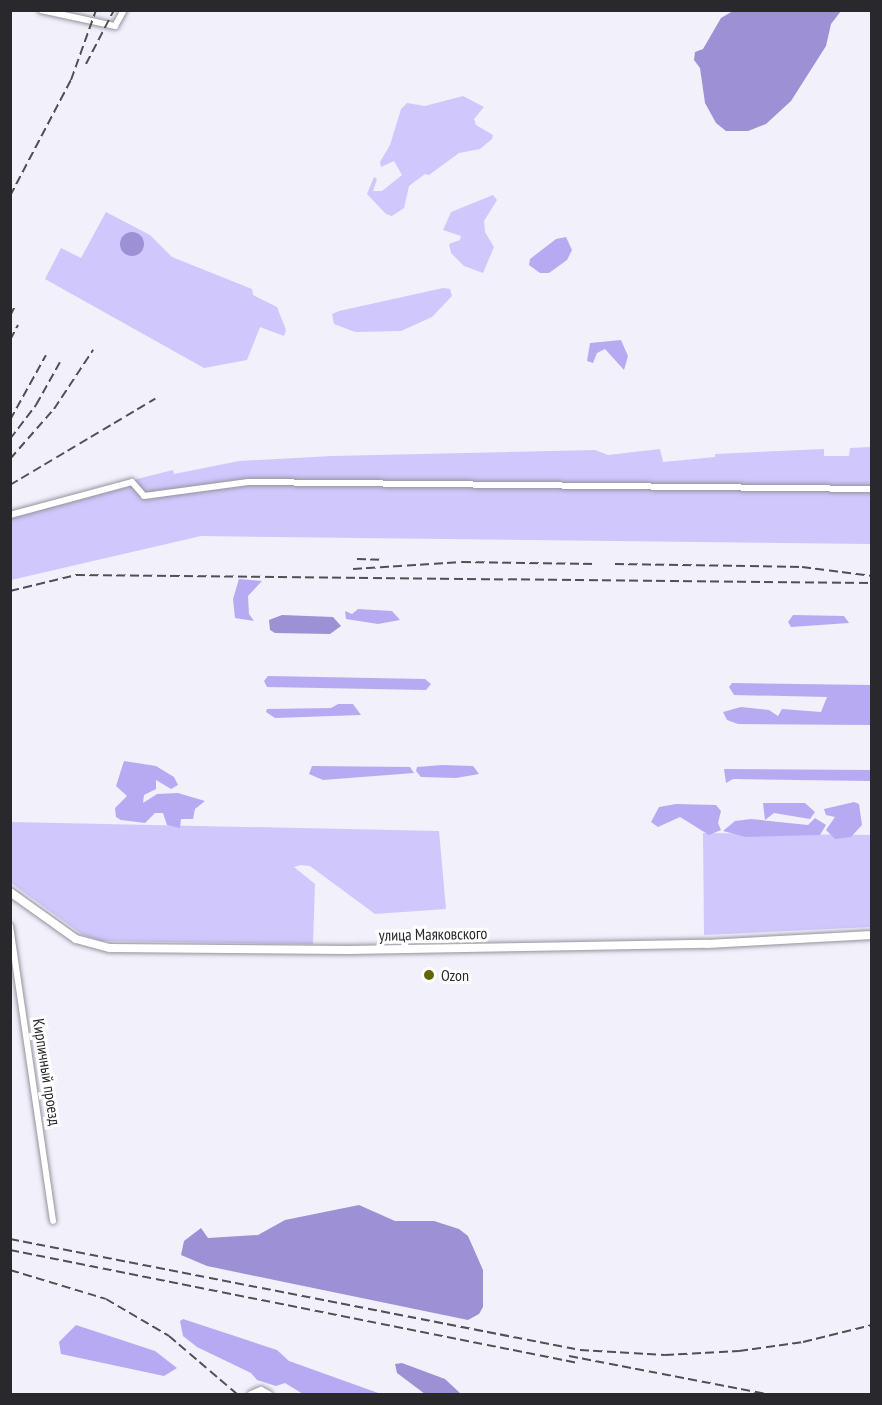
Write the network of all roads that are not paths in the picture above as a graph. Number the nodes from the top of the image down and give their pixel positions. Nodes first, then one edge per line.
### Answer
1 (41, 10) edge
2 (124, 10) edge
3 (872, 489) edge
4 (10, 515) edge
5 (10, 892) edge
6 (10, 926) edge
7 (872, 935) edge
8 (12, 958) edge
9 (53, 1221) dead end
10 (251, 1395) edge
11 (269, 1395) edge

1 - 2 street
3 - 4 street
5 - 7 street, улица Маяковского
6 - 8 street, Кирпичный проезд
8 - 9 street, Кирпичный проезд
10 - 11 street

